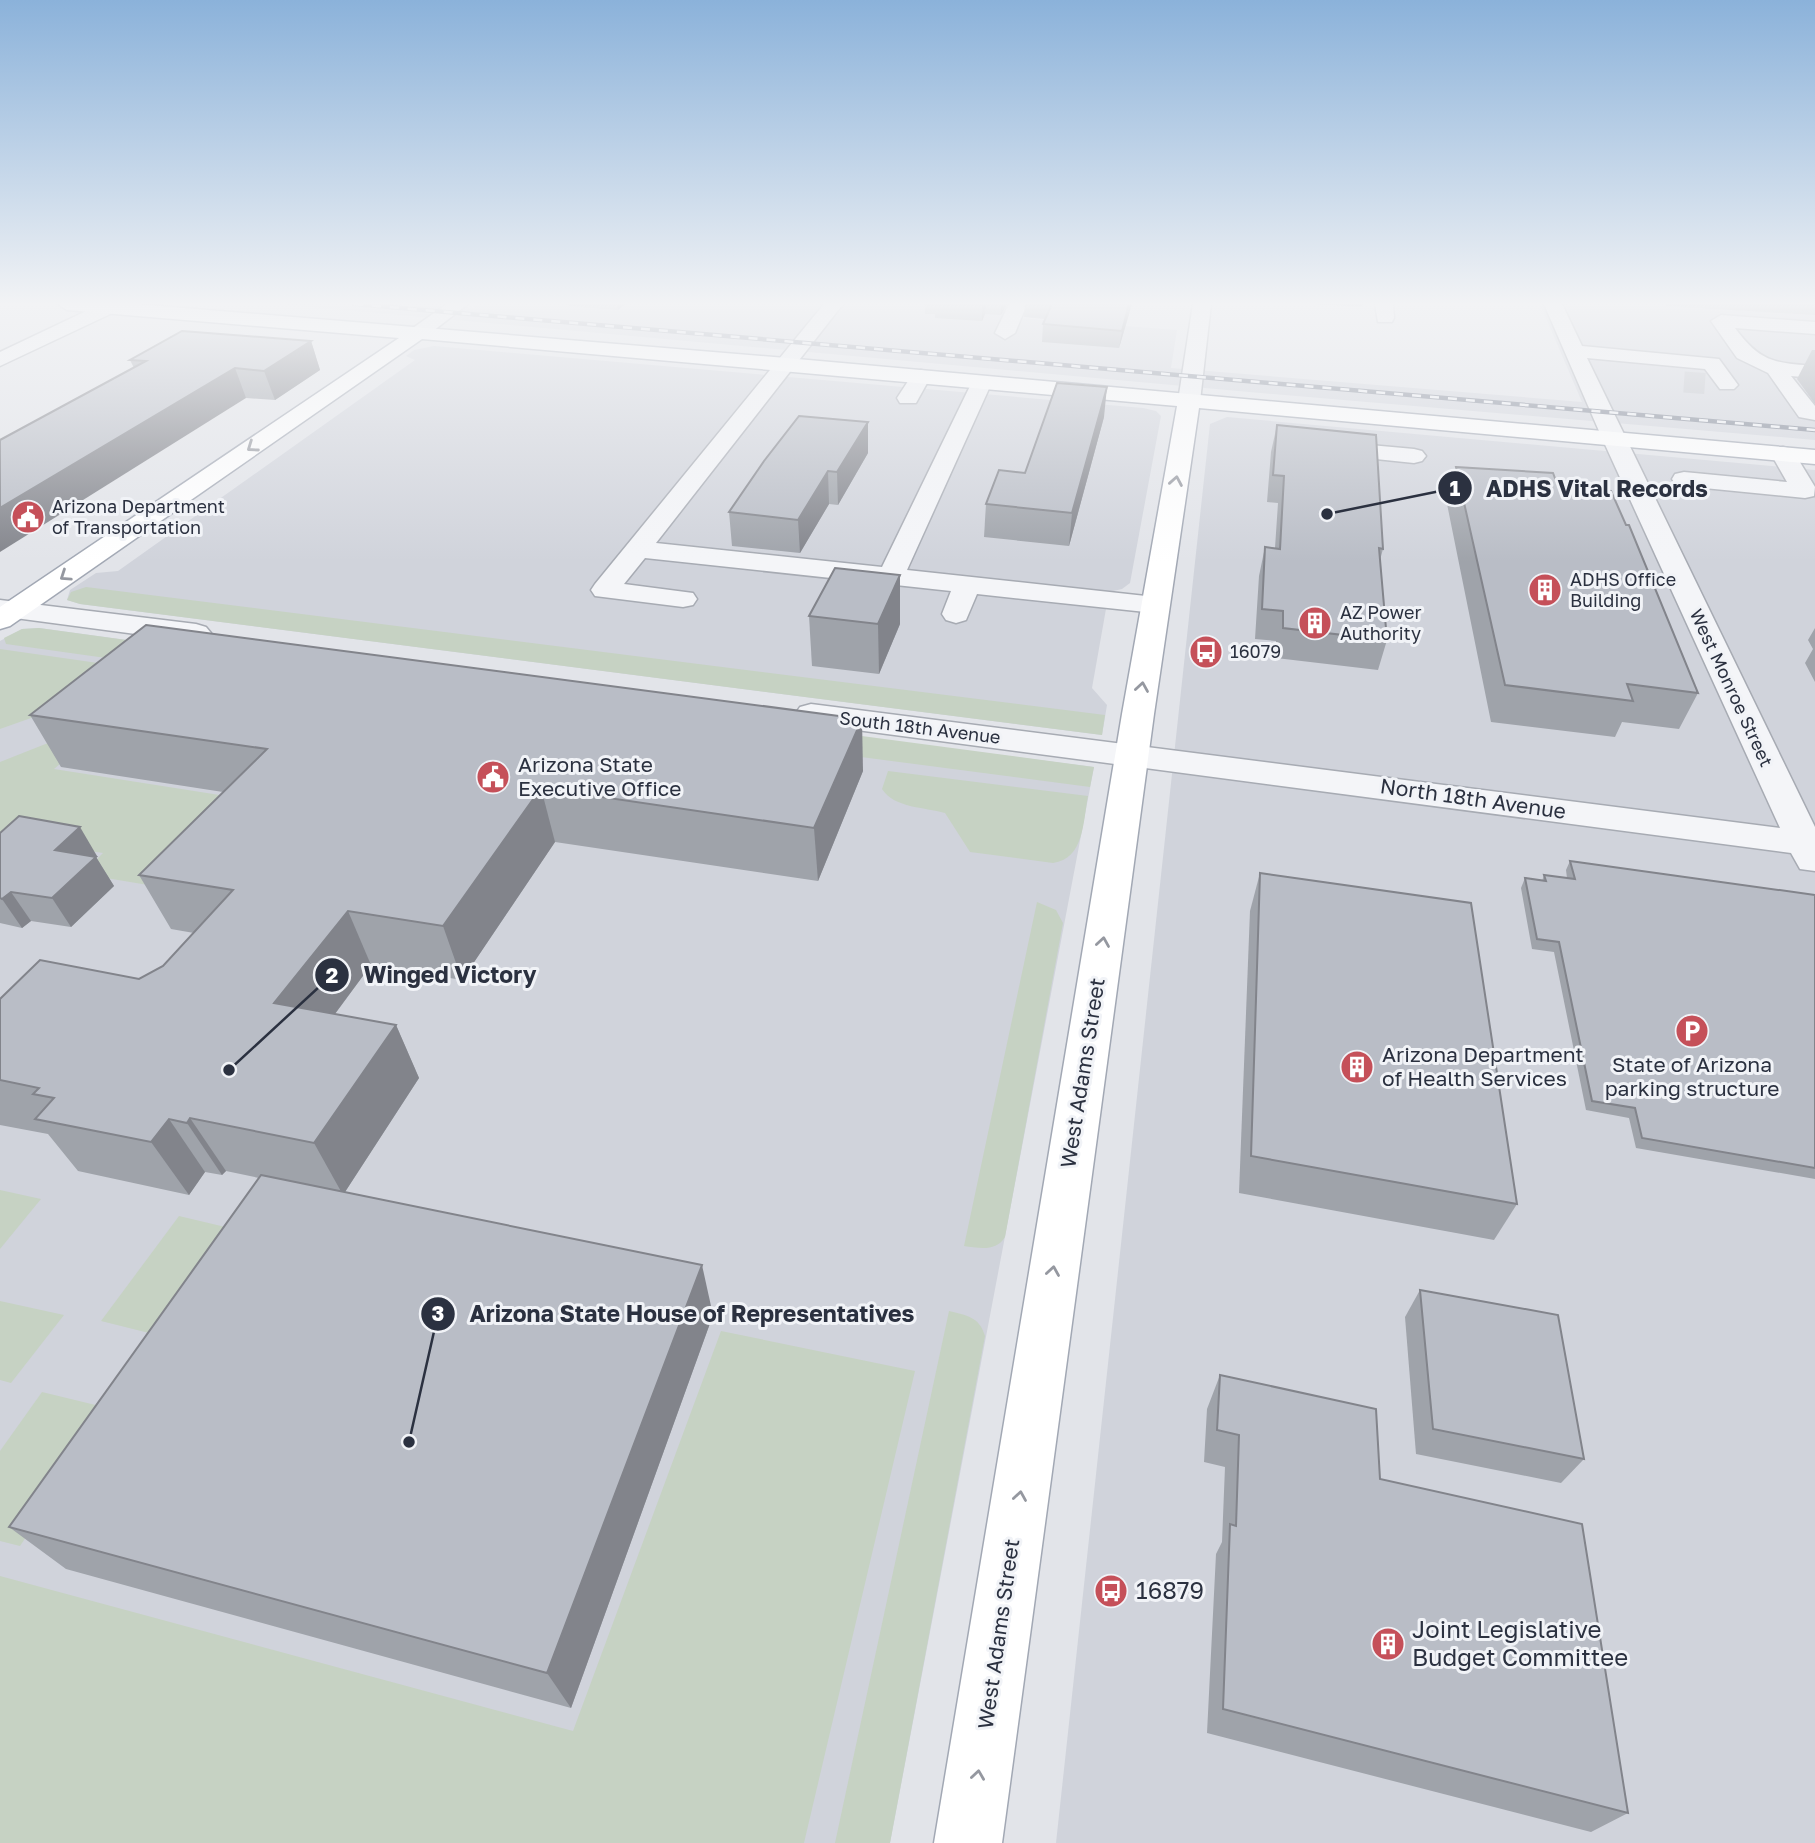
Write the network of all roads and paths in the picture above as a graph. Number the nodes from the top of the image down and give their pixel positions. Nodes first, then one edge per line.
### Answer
1 (333, 390) edge
2 (765, 390) edge
3 (913, 390) edge
4 (978, 390) edge
5 (1069, 390) edge
6 (1190, 390) edge
7 (1591, 390) edge
8 (1791, 390) edge
9 (908, 398) dead end
10 (1189, 401) junction
11 (1815, 413) edge
12 (1613, 438) junction
13 (1306, 447) edge
14 (1783, 454) junction
15 (1414, 456) dead end
16 (1815, 457) edge
17 (1684, 479) dead end
18 (637, 548) junction
19 (891, 576) junction
20 (967, 584) junction
21 (683, 598) dead end
22 (1155, 605) junction
23 (5, 612) edge
24 (956, 614) dead end
25 (227, 638) edge
26 (777, 709) edge
27 (1132, 754) junction
28 (1812, 851) edge
29 (968, 1843) edge

1 -> 23 main road
2 - 18 street
3 - 9 street
4 - 19 street
5 - 10 main road
6 - 10 street, West Adams Street
7 - 12 street, West Monroe Street
8 - 11 street
10 - 12 main road
22 -> 10 main road, West Adams Street
12 - 14 main road
12 - 28 street, West Monroe Street
13 - 15 street
14 - 16 main road
14 - 17 street
18 - 19 street
18 - 21 street
19 - 20 street
20 - 22 street
20 - 24 street
27 -> 22 main road, West Adams Street
23 - 25 street
26 - 27 street, South 18th Avenue
27 - 28 street, North 18th Avenue
29 -> 27 main road, West Adams Street

